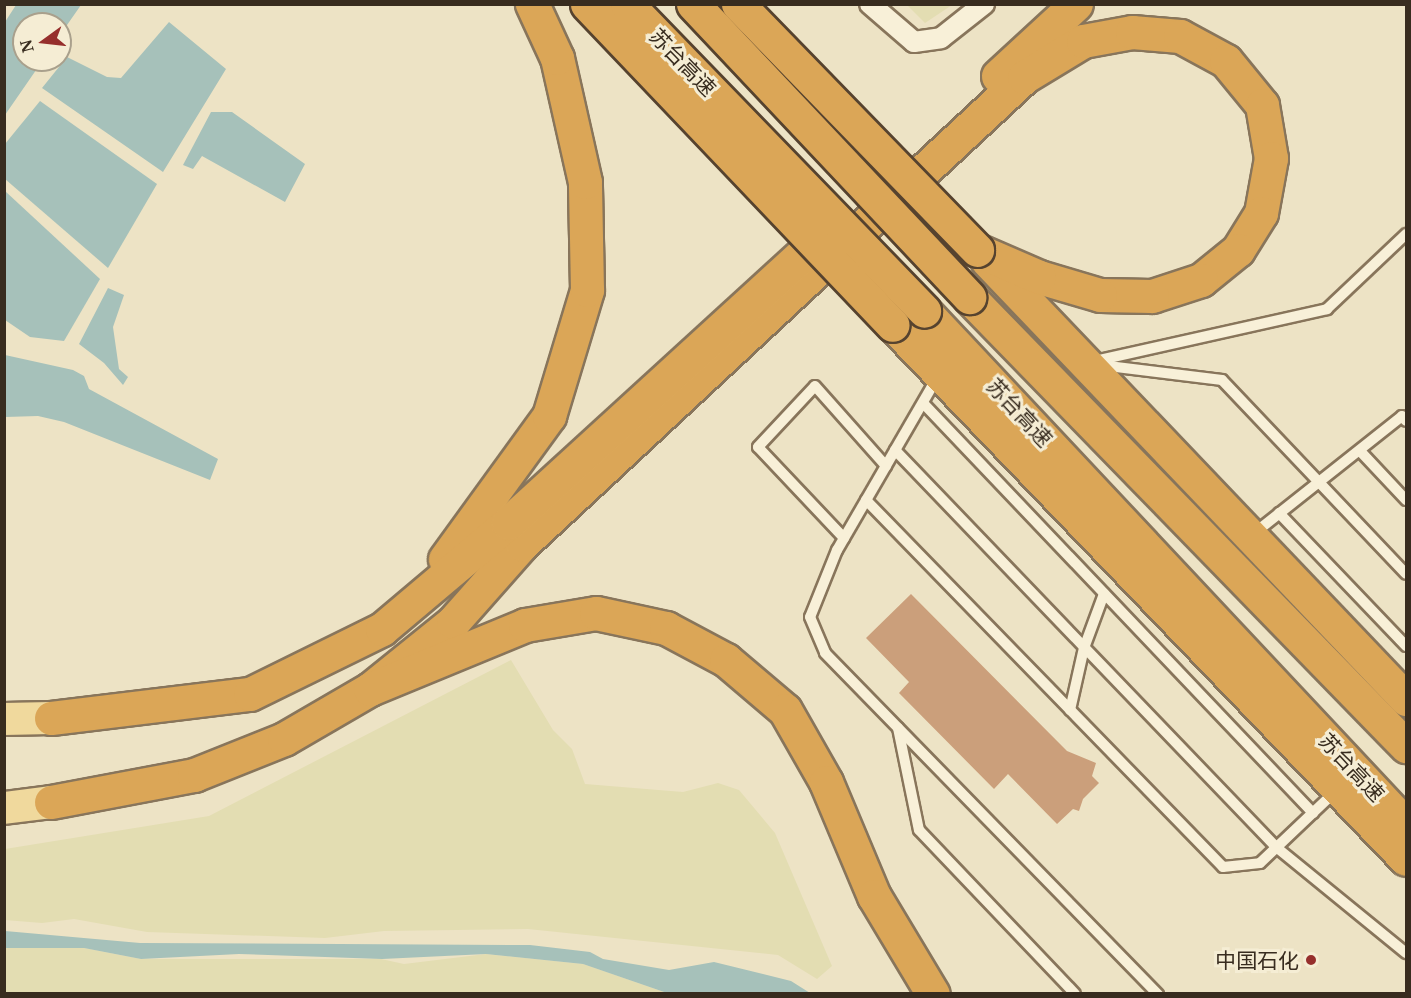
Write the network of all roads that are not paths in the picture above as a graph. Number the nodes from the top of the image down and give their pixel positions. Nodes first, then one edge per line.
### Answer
1 (532, 4) edge
2 (586, 4) edge
3 (627, 4) edge
4 (693, 4) edge
5 (738, 4) edge
6 (870, 4) edge
7 (984, 4) edge
8 (1076, 4) edge
9 (1407, 234) edge
10 (977, 250) junction
11 (1085, 364) junction
12 (939, 374) junction
13 (923, 403) junction
14 (1407, 421) edge
15 (895, 450) junction
16 (1361, 452) junction
17 (886, 466) junction
18 (1318, 480) junction
19 (866, 500) junction
20 (1407, 500) edge
21 (1279, 513) junction
22 (1251, 537) junction
23 (844, 538) junction
24 (1407, 574) edge
25 (1104, 594) junction
26 (410, 606) junction
27 (1407, 646) edge
28 (1084, 648) junction
29 (370, 690) junction
30 (1407, 699) edge
31 (1070, 710) junction
32 (51, 718) joint
33 (4, 719) edge
34 (898, 728) junction
35 (1407, 746) edge
36 (1339, 788) junction
37 (51, 802) joint
38 (4, 808) edge
39 (1313, 813) junction
40 (1407, 825) edge
41 (1276, 847) junction
42 (1407, 859) edge
43 (1407, 953) edge
44 (933, 993) edge
45 (1075, 993) edge
46 (1158, 993) edge

1 - 26 highway
2 - 12 highway, bridge
3 - 40 highway, 苏台高速, bridge
4 - 35 highway, 苏台高速, bridge
5 - 10 highway, bridge
6 - 7 street
8 - 26 highway
9 - 11 lane
10 - 11 highway
10 - 29 highway
11 - 18 lane
11 - 22 highway
12 - 13 lane
12 - 36 highway
13 - 15 lane
13 - 25 lane
14 - 16 lane
15 - 17 lane
15 - 28 lane
16 - 18 lane
16 - 20 lane
17 - 19 lane
17 - 23 lane
18 - 21 lane
18 - 24 lane
19 - 23 lane
19 - 31 lane
21 - 22 lane
21 - 27 lane
22 - 30 highway
23 - 34 lane
25 - 28 lane
25 - 39 lane
26 - 32 highway
28 - 31 lane
28 - 41 lane
29 - 37 highway
29 - 44 highway
31 - 41 lane
32 - 33 main road
34 - 45 lane
34 - 46 lane
36 - 39 lane
36 - 42 highway
37 - 38 main road
39 - 41 lane
41 - 43 lane

